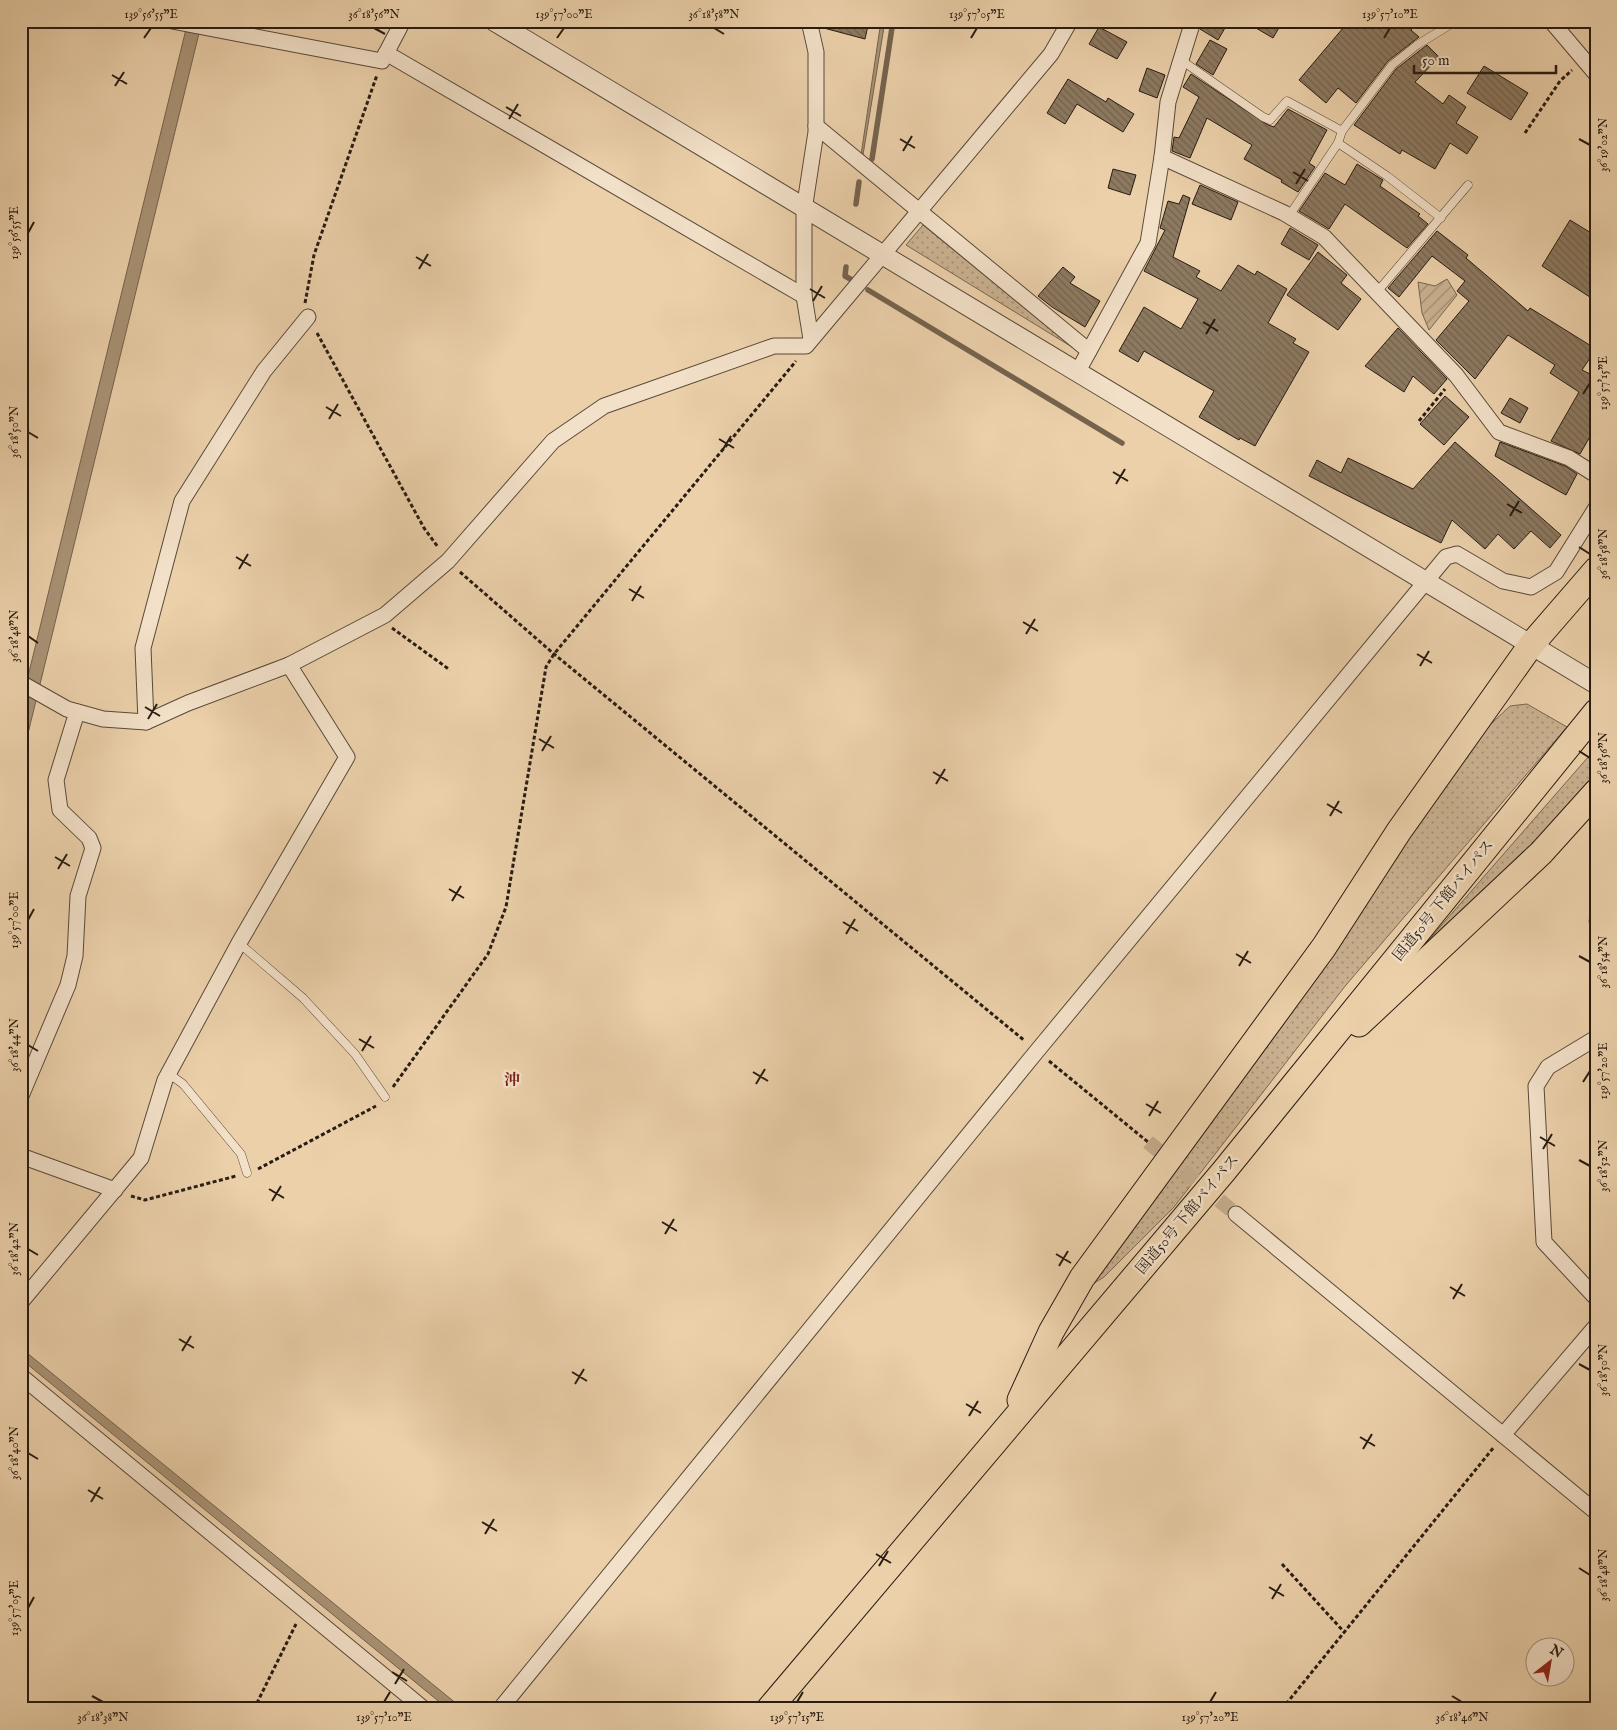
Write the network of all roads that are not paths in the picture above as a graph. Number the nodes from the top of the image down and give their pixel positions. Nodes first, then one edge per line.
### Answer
1 (172, 21) edge
2 (403, 21) edge
3 (494, 21) edge
4 (809, 21) edge
5 (1070, 21) edge
6 (1193, 21) edge
7 (1456, 21) edge
8 (1551, 21) edge
9 (384, 57) junction
10 (1181, 60) junction
11 (1596, 74) edge
12 (816, 126) junction
13 (1342, 131) junction
14 (1338, 143) junction
15 (1162, 157) junction
16 (1468, 185) dead end
17 (804, 210) junction
18 (918, 211) junction
19 (1288, 216) junction
20 (1441, 218) junction
21 (884, 255) junction
22 (1377, 292) junction
23 (804, 296) junction
24 (308, 317) road end
25 (808, 343) junction
26 (1089, 351) junction
27 (1077, 373) junction
28 (1596, 475) edge
29 (1596, 508) edge
30 (1596, 570) edge
31 (1425, 580) junction
32 (1531, 645) junction
33 (289, 665) junction
34 (22, 683) edge
35 (1596, 684) edge
36 (77, 712) junction
37 (1596, 712) edge
38 (146, 722) junction
39 (1596, 792) edge
40 (239, 943) junction
41 (1596, 1038) edge
42 (168, 1073) junction
43 (1289, 1090) junction
44 (21, 1096) edge
45 (385, 1097) road end
46 (21, 1156) edge
47 (247, 1173) road end
48 (115, 1190) junction
49 (1236, 1214) tunnel mouth
50 (1596, 1298) edge
51 (21, 1302) edge
52 (1596, 1326) edge
53 (21, 1376) edge
54 (1005, 1431) junction
55 (1503, 1435) junction
56 (1596, 1512) edge
57 (424, 1709) edge
58 (500, 1709) edge
59 (769, 1709) edge

1 - 9 street
2 - 9 street
3 - 17 street
4 - 12 street
5 - 18 street
6 - 10 street
7 - 13 lane
8 - 11 street
9 - 23 street
10 - 13 lane
10 - 15 street
12 - 17 street
12 - 18 street
13 - 14 lane
14 - 19 lane
14 - 20 lane
15 - 19 street
15 - 26 street
16 - 20 lane
17 - 21 street
17 - 23 street
18 - 21 street
18 - 26 street
19 - 22 street
20 - 22 lane
21 - 25 street
21 - 27 street
22 - 28 street
23 - 25 street
24 - 38 street
25 - 33 street
26 - 27 street
27 - 31 street
29 - 31 street
30 - 32 highway
31 - 32 street
31 - 58 street
32 - 35 street
32 - 54 highway
33 - 38 street
33 - 40 street
34 - 36 street
36 - 38 street
36 - 44 street
37 - 43 highway, 国道50号 下館バイパス
39 - 43 highway
40 - 42 street
40 - 45 lane
41 - 50 street
42 - 47 lane
42 - 48 street
43 - 54 highway, 国道50号 下館バイパス
46 - 48 street
48 - 51 street
49 - 55 street
52 - 55 street
53 - 57 street
54 - 59 highway, 国道50号 下館バイパス
55 - 56 street

